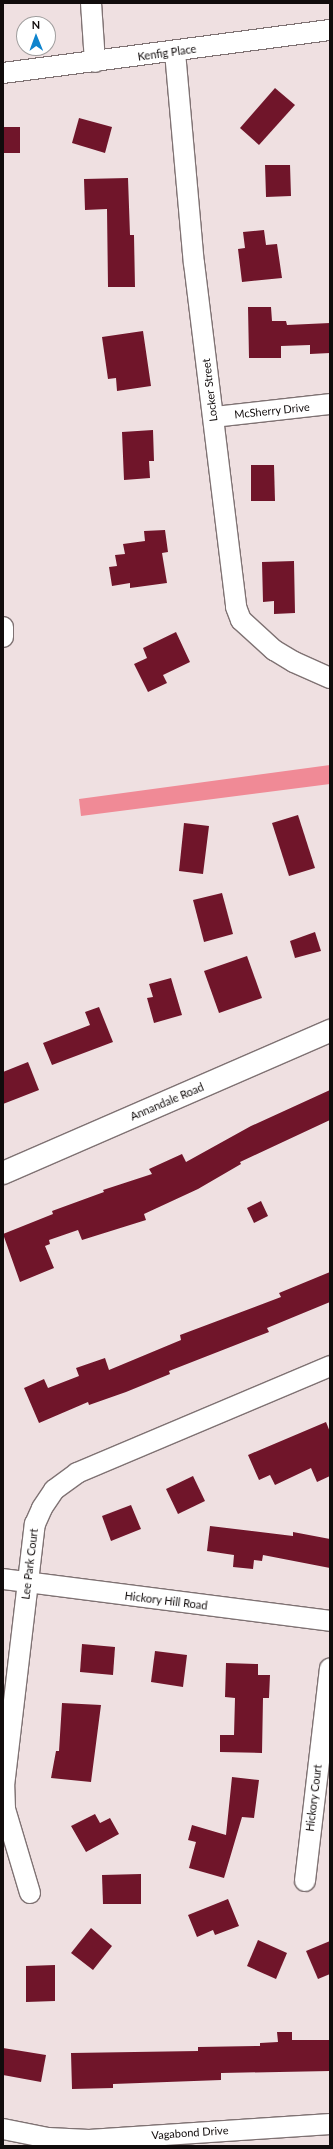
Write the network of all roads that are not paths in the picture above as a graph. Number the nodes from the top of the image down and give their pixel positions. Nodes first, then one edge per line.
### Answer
1 (91, 3) edge
2 (330, 30) edge
3 (175, 52) junction
4 (94, 62) junction
5 (3, 73) edge
6 (330, 404) edge
7 (214, 417) junction
8 (3, 627) edge
9 (3, 637) edge
10 (330, 678) edge
11 (330, 1031) edge
12 (3, 1173) edge
13 (330, 1366) edge
14 (3, 1579) edge
15 (28, 1583) junction
16 (330, 1622) edge
17 (330, 1668) edge
18 (305, 1881) dead end
19 (30, 1894) dead end
20 (330, 2124) edge
21 (3, 2129) edge
22 (176, 2140) edge

1 - 4 street
2 - 3 street, Kenfig Place
3 - 4 street, Kenfig Place
3 - 7 street, Locker Street
4 - 5 street, Kenfig Place
6 - 7 street, McSherry Drive
7 - 10 street, Locker Street
8 - 9 street
11 - 12 main road, Annandale Road
13 - 15 street, Lee Park Court
14 - 15 street, Hickory Hill Road
15 - 16 street, Hickory Hill Road
15 - 19 street, Lee Park Court
17 - 18 street, Hickory Court
20 - 22 street, Vagabond Drive
21 - 22 street, Vagabond Drive

